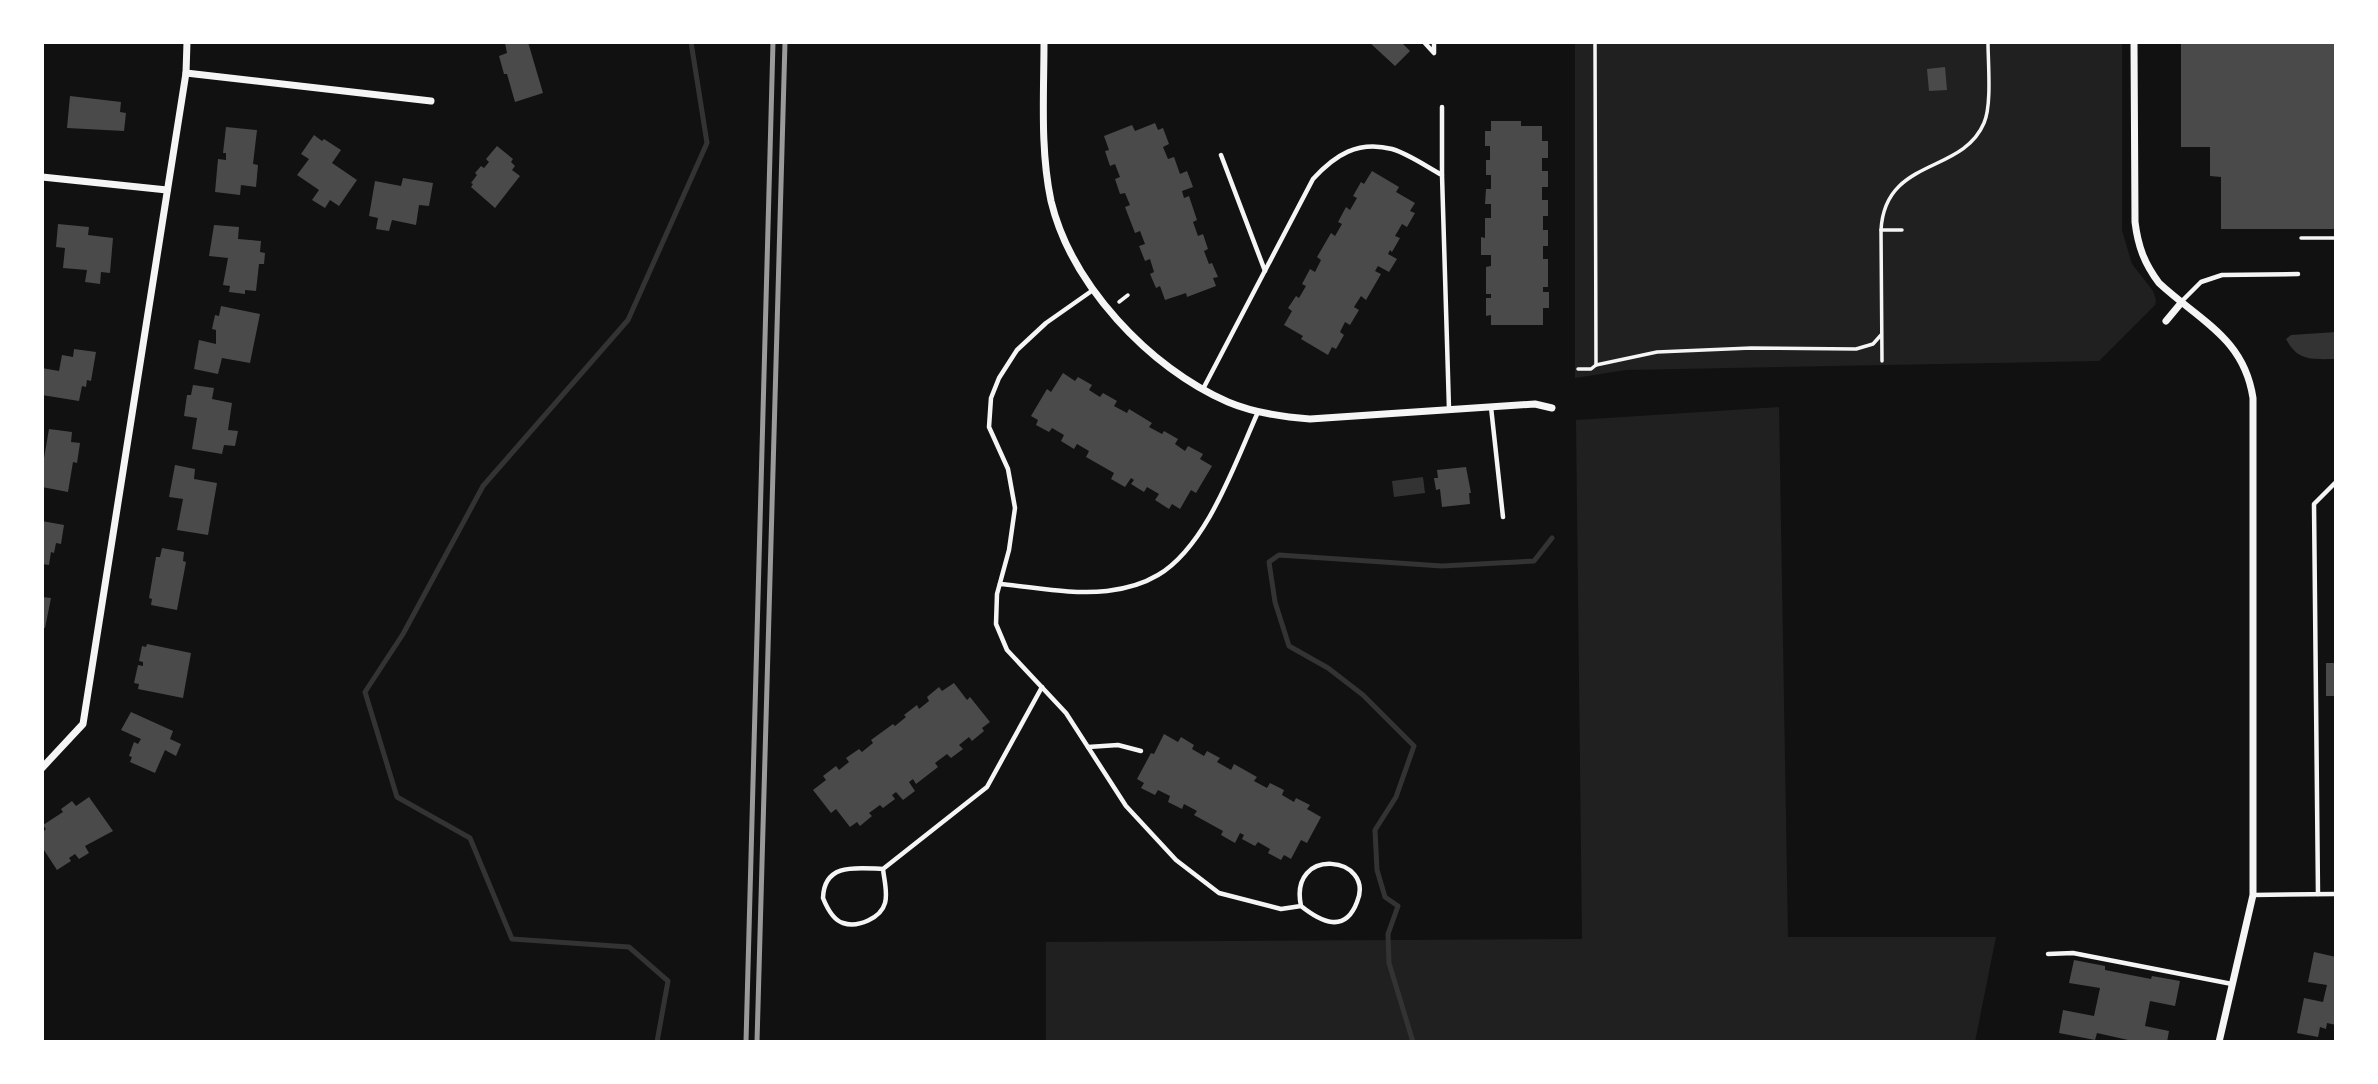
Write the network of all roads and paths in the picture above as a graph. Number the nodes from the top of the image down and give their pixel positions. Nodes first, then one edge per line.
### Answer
1 (187, 42) edge
2 (1044, 42) edge
3 (1424, 42) edge
4 (1434, 42) edge
5 (1595, 42) edge
6 (1988, 42) edge
7 (2134, 42) edge
8 (186, 73) junction
9 (431, 101) dead end
10 (1442, 107) dead end
11 (1221, 155) dead end
12 (1442, 175) junction
13 (42, 177) edge
14 (167, 190) junction
15 (1881, 230) junction
16 (1902, 230) dead end
17 (2301, 239) dead end
18 (2336, 239) edge
19 (1265, 271) junction
20 (2298, 274) dead end
21 (1093, 290) junction
22 (2181, 303) junction
23 (2166, 321) dead end
24 (1882, 332) junction
25 (1882, 361) dead end
26 (1595, 365) junction
27 (1578, 369) dead end
28 (1203, 389) junction
29 (1491, 406) junction
30 (1552, 408) dead end
31 (1449, 409) junction
32 (1258, 411) junction
33 (2336, 482) edge
34 (1503, 517) dead end
35 (1000, 584) junction
36 (1042, 687) junction
37 (1088, 747) junction
38 (1140, 751) dead end
39 (42, 768) edge
40 (883, 869) junction
41 (2318, 894) junction
42 (2336, 894) edge
43 (2253, 895) junction
44 (1301, 906) junction
45 (2048, 954) dead end
46 (2232, 984) junction
47 (2219, 1042) edge

1 - 8 street
2 - 21 street
3 - 4 lane
5 - 26 path
6 - 15 path
7 - 22 street
8 - 9 street
8 - 14 street
10 - 12 lane
11 - 19 lane
12 - 19 lane
12 - 31 lane
13 - 14 street
14 - 39 street
15 - 16 path
15 - 24 path
17 - 18 path
19 - 28 lane
20 - 22 lane
21 - 28 street
21 - 35 lane
22 - 23 street
22 - 43 street
24 - 25 path
24 - 26 path
26 - 27 path
28 - 32 street
29 - 30 street
29 - 31 street
29 - 34 lane
31 - 32 street
32 - 35 lane
33 - 41 lane
35 - 36 lane
36 - 37 lane
36 - 40 lane
37 - 38 lane
37 - 44 lane
40 - 40 lane
41 - 42 lane
41 - 43 lane
43 - 46 street
44 - 44 lane
45 - 46 lane
46 - 47 street

